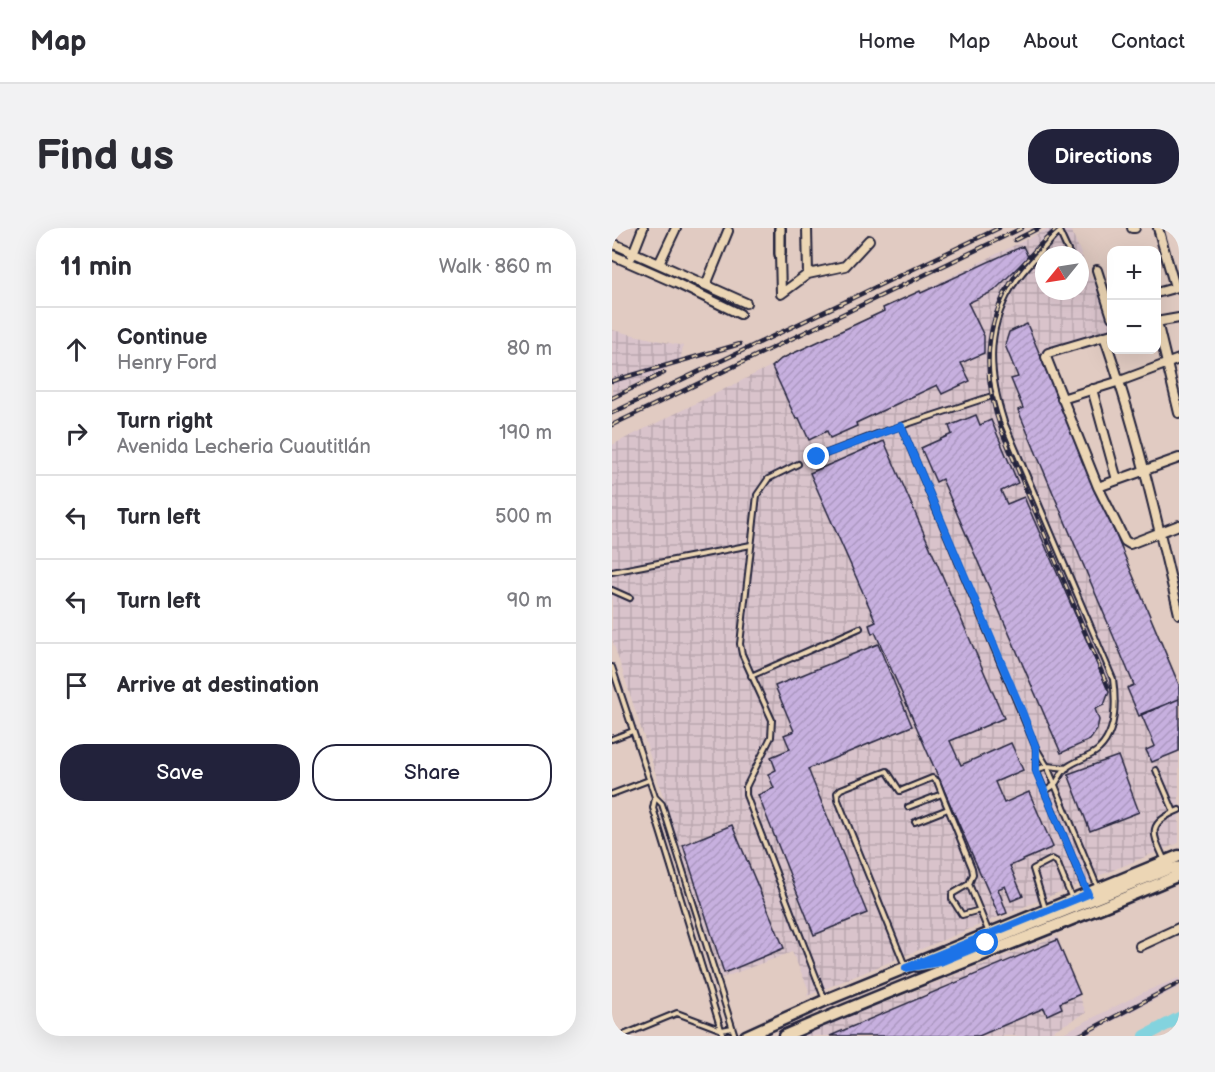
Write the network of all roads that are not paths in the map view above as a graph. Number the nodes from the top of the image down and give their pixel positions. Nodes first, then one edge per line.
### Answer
1 (643, 228) edge
2 (676, 228) edge
3 (780, 228) edge
4 (807, 228) edge
5 (1158, 228) edge
6 (728, 231) dead end
7 (869, 240) dead end
8 (612, 243) edge
9 (1046, 246) edge
10 (1066, 246) edge
11 (634, 252) junction
12 (780, 254) joint
13 (612, 255) edge
14 (1035, 259) edge
15 (629, 263) junction
16 (659, 264) junction
17 (1097, 270) dead end
18 (681, 274) junction
19 (808, 274) junction
20 (676, 283) junction
21 (706, 285) junction
22 (1177, 287) edge
23 (1161, 291) edge
24 (723, 293) junction
25 (1108, 300) edge
26 (746, 303) dead end
27 (717, 304) junction
28 (740, 314) dead end
29 (1179, 318) edge
30 (1161, 321) edge
31 (1107, 335) edge
32 (1161, 339) edge
33 (1113, 354) edge
34 (1179, 359) edge
35 (1167, 364) junction
36 (1120, 381) junction
37 (1092, 390) junction
38 (995, 395) junction
39 (1062, 399) junction
40 (1179, 413) edge
41 (901, 426) junction
42 (817, 457) dead end
43 (1179, 458) edge
44 (798, 464) dead end
45 (1144, 470) junction
46 (1117, 480) junction
47 (1098, 487) junction
48 (1179, 525) edge
49 (1159, 532) junction
50 (751, 545) junction
51 (612, 572) edge
52 (1175, 578) edge
53 (612, 590) edge
54 (630, 598) dead end
55 (1179, 614) edge
56 (860, 628) dead end
57 (612, 667) edge
58 (751, 676) junction
59 (633, 731) junction
60 (612, 739) edge
61 (1036, 748) junction
62 (1047, 766) junction
63 (1066, 768) junction
64 (1156, 770) dead end
65 (1036, 771) junction
66 (649, 780) junction
67 (1056, 786) junction
68 (1045, 791) junction
69 (612, 794) edge
70 (942, 794) junction
71 (655, 797) junction
72 (908, 807) dead end
73 (948, 809) junction
74 (1176, 811) edge
75 (915, 822) dead end
76 (1179, 856) edge
77 (1166, 862) junction
78 (1179, 867) edge
79 (1179, 875) edge
80 (969, 884) junction
81 (1093, 891) junction
82 (1073, 900) junction
83 (980, 910) junction
84 (1046, 910) junction
85 (1179, 928) edge
86 (988, 938) junction
87 (1140, 946) dead end
88 (906, 968) junction
89 (826, 1000) junction
90 (732, 1028) junction
91 (722, 1030) junction
92 (621, 1036) edge
93 (723, 1036) edge
94 (735, 1036) edge
95 (746, 1036) edge
96 (784, 1036) edge

1 - 11 street
2 - 16 street
3 - 12 street
4 - 19 street
5 - 22 street
6 - 21 street
7 - 19 street
8 - 11 street
9 - 10 lane
11 - 15 street
11 - 16 street
12 - 19 street
13 - 15 street
14 - 38 lane
15 - 20 street
16 - 18 street
17 - 25 street
18 - 20 street
18 - 21 street
20 - 27 street
21 - 24 street
22 - 23 street
24 - 26 street
24 - 27 street
27 - 28 street
29 - 30 street
31 - 39 street
32 - 35 street
33 - 36 street
34 - 35 street
35 - 36 street
35 - 40 street
36 - 37 street
36 - 45 street
37 - 39 street
37 - 46 street
38 - 41 lane
38 - 63 lane
39 - 47 street
41 - 42 lane
41 - 61 lane
43 - 45 street
44 - 50 lane
45 - 46 street
45 - 49 street
46 - 47 street
47 - 49 street
48 - 49 street
49 - 52 street
50 - 51 lane
50 - 58 lane
52 - 55 street
53 - 54 lane
56 - 58 lane
57 - 59 lane
58 - 89 lane
59 - 60 lane
59 - 66 lane
61 - 62 lane
61 - 65 lane
62 - 63 lane
62 - 65 lane
62 - 67 lane
63 - 67 lane
64 - 74 lane
65 - 68 lane
66 - 69 lane
66 - 71 lane
67 - 68 lane
67 - 81 lane
68 - 81 lane
70 - 72 lane
70 - 73 lane
70 - 88 lane
71 - 90 lane
71 - 91 lane
73 - 75 lane
73 - 80 lane
74 - 77 lane
76 - 77 main road
77 - 81 main road
78 - 86 street
79 - 96 main road
80 - 83 lane
80 - 83 lane
81 - 82 main road
82 - 84 main road
82 - 84 lane
83 - 86 lane
84 - 86 main road
85 - 87 street
86 - 88 main road
88 - 89 main road
89 - 95 main road
90 - 91 lane
90 - 94 lane
91 - 92 lane
91 - 93 lane

